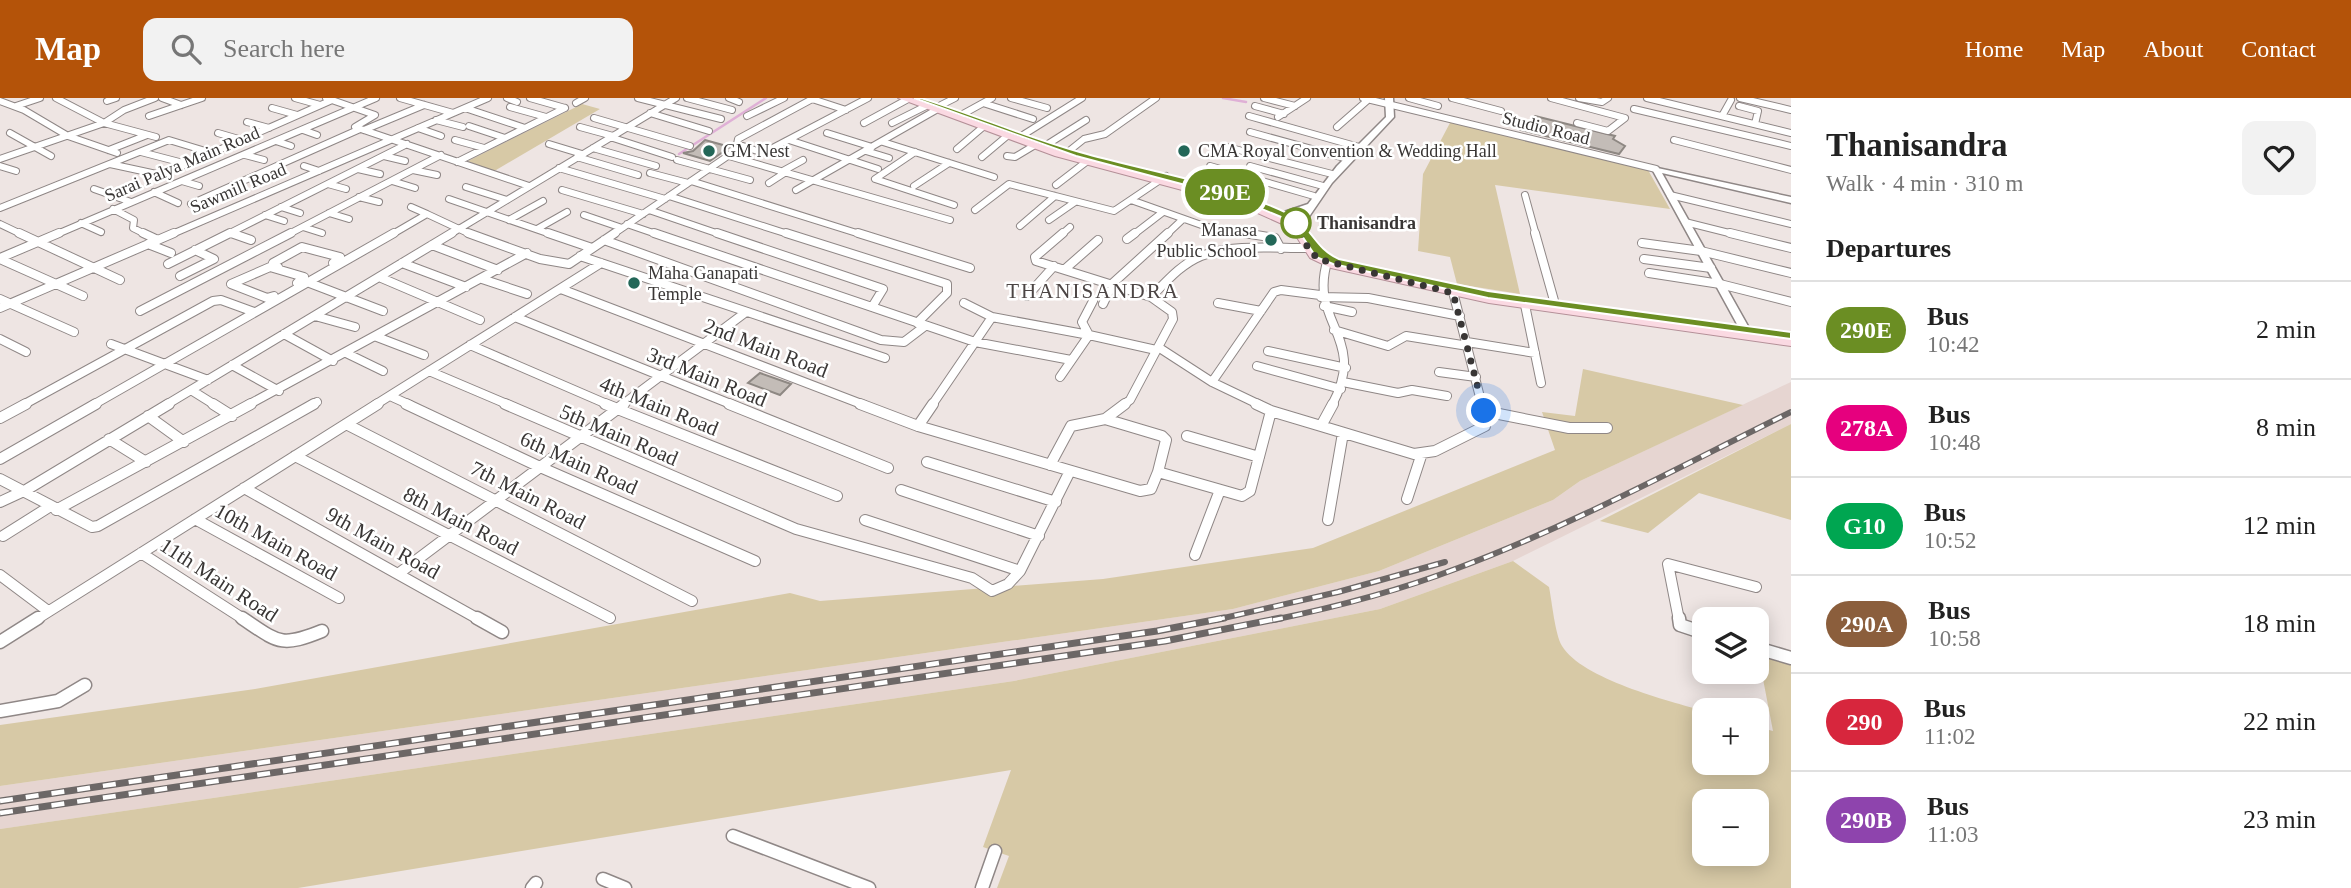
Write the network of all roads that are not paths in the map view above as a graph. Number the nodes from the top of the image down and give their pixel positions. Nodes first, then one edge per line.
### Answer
1 (40, 98) edge
2 (56, 98) edge
3 (116, 98) edge
4 (155, 98) edge
5 (162, 98) edge
6 (202, 98) edge
7 (295, 98) edge
8 (376, 98) edge
9 (400, 98) edge
10 (488, 98) edge
11 (507, 98) edge
12 (530, 98) edge
13 (585, 98) edge
14 (638, 98) edge
15 (676, 98) edge
16 (687, 98) edge
17 (729, 98) edge
18 (784, 98) edge
19 (868, 98) edge
20 (955, 98) edge
21 (992, 98) edge
22 (1011, 98) edge
23 (1082, 98) edge
24 (1156, 98) edge
25 (1264, 98) edge
26 (1307, 98) edge
27 (1409, 98) edge
28 (1452, 98) edge
29 (1551, 98) edge
30 (1579, 98) edge
31 (1608, 98) edge
32 (1650, 98) edge
33 (1687, 98) edge
34 (1740, 98) edge
35 (329, 99) edge
36 (813, 99) edge
37 (1366, 99) edge
38 (1731, 100) dead end
39 (0, 101) edge
40 (107, 101) dead end
41 (1389, 101) edge
42 (1768, 101) edge
43 (517, 102) dead end
44 (739, 102) dead end
45 (921, 102) edge
46 (576, 103) dead end
47 (983, 103) junction
48 (665, 104) junction
49 (182, 105) junction
50 (320, 105) junction
51 (424, 105) junction
52 (16, 106) junction
53 (1255, 106) dead end
54 (1295, 106) junction
55 (1438, 106) dead end
56 (1682, 106) junction
57 (1739, 106) dead end
58 (356, 107) junction
59 (510, 107) dead end
60 (272, 108) dead end
61 (465, 108) junction
62 (1047, 108) dead end
63 (1634, 109) dead end
64 (732, 110) dead end
65 (846, 110) junction
66 (1791, 110) edge
67 (1447, 111) dead end
68 (1501, 111) dead end
69 (453, 113) junction
70 (650, 113) junction
71 (963, 114) junction
72 (298, 115) junction
73 (149, 116) dead end
74 (747, 116) dead end
75 (1249, 116) dead end
76 (1722, 116) junction
77 (332, 117) junction
78 (546, 117) junction
79 (1441, 117) junction
80 (594, 118) dead end
81 (721, 119) dead end
82 (1033, 119) dead end
83 (436, 120) junction
84 (1086, 120) dead end
85 (344, 121) dead end
86 (1578, 121) dead end
87 (247, 122) dead end
88 (104, 123) junction
89 (864, 123) dead end
90 (892, 123) dead end
91 (1755, 124) junction
92 (1514, 126) dead end
93 (983, 127) junction
94 (1337, 127) dead end
95 (269, 128) junction
96 (418, 128) junction
97 (525, 128) junction
98 (626, 128) junction
99 (303, 130) junction
100 (362, 130) junction
101 (579, 130) dead end
102 (709, 131) dead end
103 (1250, 132) dead end
104 (1791, 132) edge
105 (10, 133) dead end
106 (218, 133) dead end
107 (827, 133) dead end
108 (1510, 134) junction
109 (147, 135) junction
110 (317, 135) dead end
111 (441, 135) dead end
112 (1023, 135) junction
113 (68, 136) junction
114 (1007, 136) junction
115 (156, 137) dead end
116 (505, 138) junction
117 (609, 138) junction
118 (394, 139) junction
119 (242, 140) junction
120 (455, 140) dead end
121 (789, 140) junction
122 (276, 141) junction
123 (1674, 141) dead end
124 (883, 142) junction
125 (407, 144) junction
126 (549, 144) dead end
127 (1048, 144) junction
128 (1035, 145) junction
129 (291, 146) dead end
130 (690, 146) dead end
131 (1791, 146) edge
132 (36, 147) junction
133 (741, 147) junction
134 (1227, 147) dead end
135 (1359, 147) junction
136 (484, 148) junction
137 (593, 148) junction
138 (869, 149) junction
139 (957, 149) dead end
140 (109, 150) junction
141 (1069, 151) junction
142 (141, 152) junction
143 (915, 152) junction
144 (117, 153) dead end
145 (212, 153) junction
146 (244, 154) junction
147 (441, 155) junction
148 (51, 156) dead end
149 (384, 156) junction
150 (580, 156) junction
151 (729, 156) junction
152 (1007, 156) dead end
153 (2, 157) edge
154 (889, 158) dead end
155 (982, 158) dead end
156 (848, 159) junction
157 (1348, 159) junction
158 (264, 160) dead end
159 (803, 160) dead end
160 (230, 161) junction
161 (405, 161) dead end
162 (457, 162) junction
163 (1086, 162) junction
164 (949, 163) junction
165 (110, 164) junction
166 (187, 164) junction
167 (242, 165) dead end
168 (0, 166) edge
169 (304, 166) dead end
170 (656, 166) dead end
171 (1210, 166) dead end
172 (1250, 166) dead end
173 (559, 168) junction
174 (358, 169) junction
175 (710, 169) junction
176 (878, 169) dead end
177 (1656, 169) junction
178 (413, 170) junction
179 (1791, 170) edge
180 (16, 171) dead end
181 (318, 171) junction
182 (785, 171) junction
183 (650, 173) dead end
184 (380, 174) dead end
185 (1332, 174) junction
186 (438, 175) dead end
187 (638, 175) dead end
188 (994, 177) dead end
189 (1163, 178) junction
190 (811, 179) junction
191 (750, 180) dead end
192 (183, 181) junction
193 (392, 181) junction
194 (689, 182) junction
195 (769, 183) dead end
196 (328, 184) junction
197 (1056, 185) dead end
198 (199, 186) dead end
199 (529, 186) junction
200 (914, 186) dead end
201 (1323, 186) junction
202 (466, 187) dead end
203 (415, 188) dead end
204 (94, 189) dead end
205 (346, 189) dead end
206 (562, 190) dead end
207 (796, 190) dead end
208 (154, 192) junction
209 (1525, 195) dead end
210 (1670, 195) junction
211 (1055, 196) junction
212 (1314, 196) junction
213 (359, 197) junction
214 (667, 197) junction
215 (449, 199) dead end
216 (507, 200) junction
217 (1131, 200) junction
218 (1791, 200) edge
219 (543, 201) dead end
220 (131, 202) junction
221 (379, 202) dead end
222 (1075, 202) junction
223 (178, 204) dead end
224 (191, 204) dead end
225 (954, 205) dead end
226 (1309, 206) junction
227 (281, 207) junction
228 (411, 207) dead end
229 (0, 208) edge
230 (114, 209) junction
231 (975, 210) dead end
232 (487, 212) junction
233 (567, 212) dead end
234 (646, 212) junction
235 (1163, 212) junction
236 (300, 213) dead end
237 (329, 213) junction
238 (427, 214) junction
239 (265, 215) junction
240 (584, 215) dead end
241 (1281, 216) junction
242 (349, 219) dead end
243 (1182, 219) junction
244 (509, 220) junction
245 (950, 220) dead end
246 (1049, 220) dead end
247 (284, 221) dead end
248 (1685, 222) junction
249 (81, 223) junction
250 (0, 224) edge
251 (1791, 224) edge
252 (624, 226) junction
253 (1020, 226) dead end
254 (1297, 226) junction
255 (303, 227) junction
256 (1070, 227) dead end
257 (458, 229) junction
258 (537, 229) junction
259 (101, 232) dead end
260 (230, 233) junction
261 (322, 233) dead end
262 (1127, 239) dead end
263 (158, 240) junction
264 (251, 240) dead end
265 (277, 240) junction
266 (604, 240) junction
267 (1098, 240) dead end
268 (37, 242) junction
269 (1642, 243) dead end
270 (148, 244) junction
271 (432, 245) junction
272 (296, 246) dead end
273 (592, 248) junction
274 (1312, 248) junction
275 (1791, 248) edge
276 (1280, 249) junction
277 (195, 250) junction
278 (1701, 251) junction
279 (171, 253) dead end
280 (527, 253) junction
281 (580, 256) junction
282 (0, 258) edge
283 (1644, 259) dead end
284 (1327, 260) junction
285 (402, 263) junction
286 (601, 263) junction
287 (168, 264) dead end
288 (335, 264) junction
289 (1054, 266) junction
290 (94, 268) junction
291 (970, 268) dead end
292 (1711, 268) junction
293 (1065, 269) junction
294 (498, 270) junction
295 (1791, 273) edge
296 (1649, 274) dead end
297 (180, 276) dead end
298 (379, 277) junction
299 (120, 279) dead end
300 (482, 279) junction
301 (307, 282) junction
302 (1113, 283) junction
303 (56, 284) junction
304 (1720, 284) junction
305 (466, 287) junction
306 (561, 289) junction
307 (1453, 290) junction
308 (527, 294) dead end
309 (279, 295) junction
310 (83, 296) dead end
311 (348, 296) junction
312 (1027, 296) dead end
313 (1151, 297) junction
314 (0, 299) edge
315 (1322, 299) junction
316 (1093, 301) dead end
317 (1791, 302) edge
318 (438, 303) junction
319 (964, 303) dead end
320 (1103, 303) dead end
321 (1218, 303) dead end
322 (10, 304) junction
323 (1555, 304) junction
324 (1525, 305) junction
325 (872, 307) junction
326 (0, 308) edge
327 (140, 311) dead end
328 (383, 311) dead end
329 (1261, 311) junction
330 (254, 312) junction
331 (746, 312) junction
332 (1352, 312) dead end
333 (315, 316) junction
334 (1460, 316) junction
335 (515, 317) junction
336 (992, 317) junction
337 (480, 320) dead end
338 (921, 324) junction
339 (355, 327) dead end
340 (1334, 330) junction
341 (74, 332) dead end
342 (1746, 332) junction
343 (284, 334) junction
344 (1089, 335) junction
345 (1791, 336) edge
346 (377, 337) junction
347 (0, 340) edge
348 (705, 342) junction
349 (975, 342) junction
350 (1791, 342) edge
351 (111, 344) dead end
352 (1468, 344) junction
353 (470, 345) junction
354 (1157, 348) junction
355 (126, 349) junction
356 (1268, 351) dead end
357 (26, 352) dead end
358 (346, 353) junction
359 (1535, 354) junction
360 (424, 355) dead end
361 (885, 358) dead end
362 (1071, 360) junction
363 (333, 361) junction
364 (165, 362) junction
365 (232, 365) junction
366 (1257, 366) dead end
367 (1346, 368) junction
368 (383, 371) dead end
369 (429, 372) junction
370 (1439, 372) dead end
371 (659, 377) junction
372 (1060, 377) dead end
373 (1476, 377) junction
374 (208, 380) junction
375 (1212, 382) junction
376 (1541, 383) dead end
377 (1342, 385) junction
378 (191, 390) junction
379 (279, 391) junction
380 (390, 396) junction
381 (1447, 396) dead end
382 (317, 402) dead end
383 (617, 409) junction
384 (1271, 411) junction
385 (1484, 411) junction
386 (148, 416) junction
387 (232, 416) junction
388 (0, 418) edge
389 (1105, 419) junction
390 (346, 424) junction
391 (918, 426) junction
392 (1321, 426) junction
393 (1607, 428) dead end
394 (1343, 433) junction
395 (1187, 436) dead end
396 (579, 438) junction
397 (109, 439) junction
398 (184, 442) junction
399 (1422, 453) junction
400 (295, 456) junction
401 (1259, 457) junction
402 (0, 459) edge
403 (146, 462) junction
404 (927, 462) dead end
405 (1050, 465) junction
406 (540, 467) junction
407 (888, 468) dead end
408 (1070, 471) junction
409 (1158, 472) junction
410 (0, 479) edge
411 (244, 488) junction
412 (26, 490) junction
413 (901, 490) dead end
414 (1220, 490) junction
415 (836, 496) dead end
416 (1407, 499) dead end
417 (495, 501) junction
418 (0, 502) edge
419 (1056, 502) junction
420 (53, 508) junction
421 (194, 519) junction
422 (865, 520) dead end
423 (1328, 520) dead end
424 (3, 536) dead end
425 (1039, 536) junction
426 (448, 537) junction
427 (141, 553) junction
428 (1195, 555) dead end
429 (755, 561) dead end
430 (1020, 571) junction
431 (398, 574) junction
432 (0, 575) edge
433 (1756, 587) dead end
434 (338, 598) dead end
435 (692, 601) dead end
436 (48, 611) junction
437 (610, 618) dead end
438 (1692, 628) edge
439 (322, 631) dead end
440 (502, 632) dead end
441 (0, 642) edge
442 (1769, 652) edge
443 (1791, 658) edge
444 (85, 685) dead end
445 (0, 711) edge
446 (733, 836) dead end
447 (995, 851) dead end
448 (603, 879) dead end
449 (625, 888) edge
450 (869, 888) edge
451 (982, 888) edge

1 - 52 street
2 - 88 street
3 - 40 street
4 - 88 street
5 - 49 street
6 - 49 street
7 - 50 street
8 - 58 street, Sarai Palya Main Road
9 - 51 street
10 - 61 street, Sawmill Road
11 - 43 street
12 - 78 street
13 - 46 street
14 - 48 street
15 - 48 street
16 - 64 street
17 - 44 street
18 - 74 street
19 - 65 street
20 - 45 street
21 - 47 street
22 - 62 street
23 - 112 street
24 - 141 street
25 - 54 street
26 - 54 street
27 - 55 street
28 - 68 street
29 - 86 street
30 - 31 street
32 - 56 street
33 - 56 street
34 - 42 street
35 - 50 street
35 - 58 street
36 - 65 street
36 - 133 street
37 - 41 street, Studio Road
37 - 94 street
38 - 76 street
39 - 52 street
41 - 79 street, Studio Road
41 - 135 street
42 - 66 street
45 - 71 main road
45 - 89 street
45 - 90 street
45 - 93 main road
45 - 124 street
47 - 71 street
47 - 82 street
48 - 70 street
48 - 81 street
49 - 73 street
50 - 72 street
51 - 69 street
51 - 100 street
52 - 113 street
53 - 54 street
56 - 76 street
57 - 91 street
58 - 77 street, Sarai Palya Main Road
58 - 100 street
59 - 78 street
60 - 72 street
61 - 69 street, Sawmill Road
61 - 97 street
63 - 131 street
65 - 121 street
67 - 79 street
69 - 83 street, Sawmill Road
70 - 98 street
70 - 102 street
71 - 112 main road
72 - 95 street
75 - 135 street
76 - 91 street
77 - 85 street
77 - 99 street, Sarai Palya Main Road
78 - 97 street
79 - 108 street, Studio Road
80 - 98 street
83 - 96 street, Sawmill Road
83 - 116 street
84 - 127 street
87 - 95 street
88 - 109 street
88 - 113 street
91 - 104 street
92 - 108 street
93 - 114 main road
93 - 139 street
95 - 119 street
96 - 111 street
96 - 118 street, Sawmill Road
97 - 116 street
98 - 117 street
98 - 130 street
99 - 110 street
99 - 122 street, Sarai Palya Main Road
100 - 118 street
100 - 224 street
101 - 117 street
103 - 157 street
105 - 132 street
106 - 119 street
107 - 138 street
108 - 177 street, Studio Road
109 - 115 street
109 - 140 street
112 - 127 main road
113 - 132 street
113 - 140 street
114 - 128 main road
114 - 155 street
116 - 136 street
117 - 137 street
117 - 175 street
118 - 125 street
118 - 181 street, Sawmill Road
119 - 145 street
120 - 136 street
121 - 133 street
121 - 156 street
122 - 129 street
122 - 146 street, Sarai Palya Main Road
123 - 179 street
124 - 138 street
124 - 143 street
125 - 147 street
125 - 149 street
126 - 150 street
127 - 141 main road
128 - 152 street
128 - 163 main road
132 - 148 street
132 - 153 street
133 - 151 street
134 - 185 street
135 - 157 street
136 - 162 street
137 - 150 street
137 - 170 street
138 - 154 street
138 - 156 street
140 - 144 street
141 - 189 main road
142 - 145 street
142 - 165 street
142 - 166 street
143 - 164 street
143 - 225 street
145 - 166 street
146 - 158 street
146 - 160 street, Sarai Palya Main Road
147 - 162 street
147 - 178 street
149 - 161 street
149 - 174 street
150 - 173 street
150 - 187 street
151 - 175 street
151 - 182 street
156 - 176 street
156 - 190 street
157 - 185 street
159 - 182 street
160 - 167 street
160 - 192 street, Sarai Palya Main Road
162 - 199 street
163 - 189 main road
163 - 197 street
164 - 188 street
164 - 200 street
165 - 166 street
165 - 229 street
168 - 180 street
169 - 181 street
171 - 212 street
172 - 201 street
173 - 199 street
173 - 214 street
174 - 184 street
174 - 196 street
175 - 191 street
175 - 194 street
177 - 210 street
177 - 218 street
178 - 186 street
178 - 193 street
181 - 263 street, Sawmill Road
182 - 190 street
182 - 195 street
183 - 194 street
185 - 201 street
189 - 217 street
189 - 241 main road
190 - 207 street
190 - 245 street
192 - 198 street
192 - 208 street, Sarai Palya Main Road
193 - 203 street
193 - 213 street
194 - 214 street
194 - 291 street
196 - 205 street
196 - 227 street
199 - 216 street
201 - 212 street
202 - 216 street
204 - 220 street
206 - 234 street
208 - 220 street, Sarai Palya Main Road
208 - 223 street
209 - 323 street
210 - 248 street
210 - 251 street
211 - 222 street
211 - 231 street
211 - 253 street
212 - 226 street
213 - 221 street
213 - 237 street
214 - 234 street
214 - 338 street
215 - 232 street
216 - 232 street
217 - 222 street
217 - 235 street
219 - 244 street
220 - 230 street, Sarai Palya Main Road
222 - 246 street
226 - 241 street
226 - 254 street
227 - 236 street
227 - 239 street
228 - 238 street
230 - 249 street, Sarai Palya Main Road
230 - 263 street
232 - 244 street
232 - 257 street
233 - 258 street
234 - 252 street
234 - 325 street
235 - 243 street
235 - 262 street
237 - 242 street
237 - 255 street
238 - 257 street
238 - 288 street
239 - 247 street
239 - 260 street
240 - 252 street
241 - 254 main road
243 - 276 street
243 - 302 street
244 - 258 street
248 - 275 street
248 - 278 street
249 - 259 street
249 - 268 street, Sarai Palya Main Road
250 - 268 street
252 - 266 street
252 - 325 street
254 - 274 main road
255 - 261 street
255 - 265 street
256 - 289 street
257 - 271 street
257 - 280 street
258 - 273 street
260 - 264 street
260 - 277 street
263 - 270 street, Sawmill Road
265 - 272 street
265 - 327 street
266 - 273 street
266 - 338 street
267 - 293 street
268 - 282 street, Sarai Palya Main Road
268 - 290 street
269 - 278 street
270 - 279 street
270 - 290 street, Sawmill Road
271 - 285 street
271 - 294 street
273 - 281 street
274 - 276 street
274 - 284 main road
276 - 313 street
277 - 287 street
277 - 297 street
278 - 292 street
278 - 295 street
280 - 281 street
280 - 294 street
281 - 286 street
282 - 303 street
283 - 292 street
284 - 307 main road
284 - 315 street
285 - 298 street
285 - 305 street
286 - 306 street
286 - 331 street
288 - 288 street
288 - 301 street
289 - 293 street
289 - 312 street
290 - 299 street
290 - 303 street, Sawmill Road
292 - 304 street
293 - 302 street
294 - 300 street
296 - 304 street
298 - 311 street
298 - 318 street
300 - 305 street
300 - 308 street
301 - 309 street
301 - 311 street
302 - 313 street
302 - 320 street
303 - 310 street
303 - 322 street, Sawmill Road
304 - 317 street
304 - 342 street
305 - 318 street
306 - 335 street
306 - 348 street, 2nd Main Road
307 - 323 main road
307 - 324 main road
307 - 334 street
309 - 309 street
309 - 330 street
311 - 328 street
311 - 333 street
313 - 354 street
314 - 322 street
315 - 329 street
315 - 332 street
315 - 334 street
315 - 340 street
316 - 344 street
318 - 337 street
318 - 346 street
319 - 336 street
321 - 329 street
322 - 326 street, Sawmill Road
322 - 341 street
323 - 342 main road
324 - 342 main road
324 - 359 street
325 - 338 street
329 - 375 street
330 - 355 street
330 - 364 street
331 - 348 street
331 - 361 street
333 - 339 street
333 - 343 street
334 - 352 street
335 - 353 street
335 - 371 street, 3rd Main Road
336 - 344 street
336 - 349 street
338 - 349 street
340 - 352 street
340 - 367 street
342 - 345 main road
342 - 350 main road
343 - 363 street
343 - 365 street
344 - 354 street
344 - 362 street
346 - 358 street
346 - 360 street
347 - 357 street
348 - 371 street
348 - 391 street, 2nd Main Road
349 - 362 street
349 - 391 street
351 - 355 street
352 - 359 street
352 - 373 street
353 - 369 street
353 - 383 street, 4th Main Road
354 - 375 street
354 - 389 street
355 - 364 street
355 - 388 street
356 - 367 street
358 - 363 street
358 - 368 street
359 - 376 street
362 - 372 street
363 - 379 street
364 - 374 street
364 - 402 street
365 - 374 street
365 - 379 street
366 - 377 street
367 - 377 street
369 - 380 street
369 - 396 street, 5th Main Road
370 - 373 street
371 - 383 street
371 - 407 street, 3rd Main Road
373 - 385 street
374 - 378 street
375 - 384 street
377 - 381 street
377 - 392 street
378 - 386 street
378 - 387 street
379 - 387 street
380 - 390 street
380 - 406 street, 6th Main Road
382 - 420 street
383 - 396 street
383 - 415 street, 4th Main Road
384 - 392 street
384 - 401 street
385 - 393 street
385 - 399 street
386 - 397 street
386 - 398 street
387 - 398 street
389 - 405 street
389 - 409 street
390 - 400 street
390 - 417 street, 7th Main Road
391 - 405 street, 2nd Main Road
392 - 394 street
394 - 399 street
394 - 423 street
395 - 401 street
396 - 406 street
396 - 430 street, 5th Main Road
397 - 403 street
397 - 412 street
398 - 403 street
399 - 416 street
400 - 411 street
400 - 426 street, 8th Main Road
401 - 414 street
403 - 420 street
404 - 419 street
405 - 408 street, 2nd Main Road
406 - 417 street
406 - 429 street, 6th Main Road
408 - 409 street, 2nd Main Road
408 - 419 street
409 - 414 street
410 - 412 street
411 - 421 street
411 - 431 street, 9th Main Road
412 - 418 street
412 - 420 street
413 - 425 street
414 - 428 street
417 - 426 street
417 - 435 street, 7th Main Road
419 - 425 street
420 - 424 street
421 - 427 street
421 - 434 street, 10th Main Road
422 - 430 street
425 - 430 street
426 - 431 street
426 - 437 street, 8th Main Road
427 - 436 street
427 - 439 street, 11th Main Road
431 - 440 street, 9th Main Road
432 - 436 street
433 - 438 street
436 - 441 street
442 - 443 street
444 - 445 street
446 - 450 street
447 - 451 street
448 - 449 street

